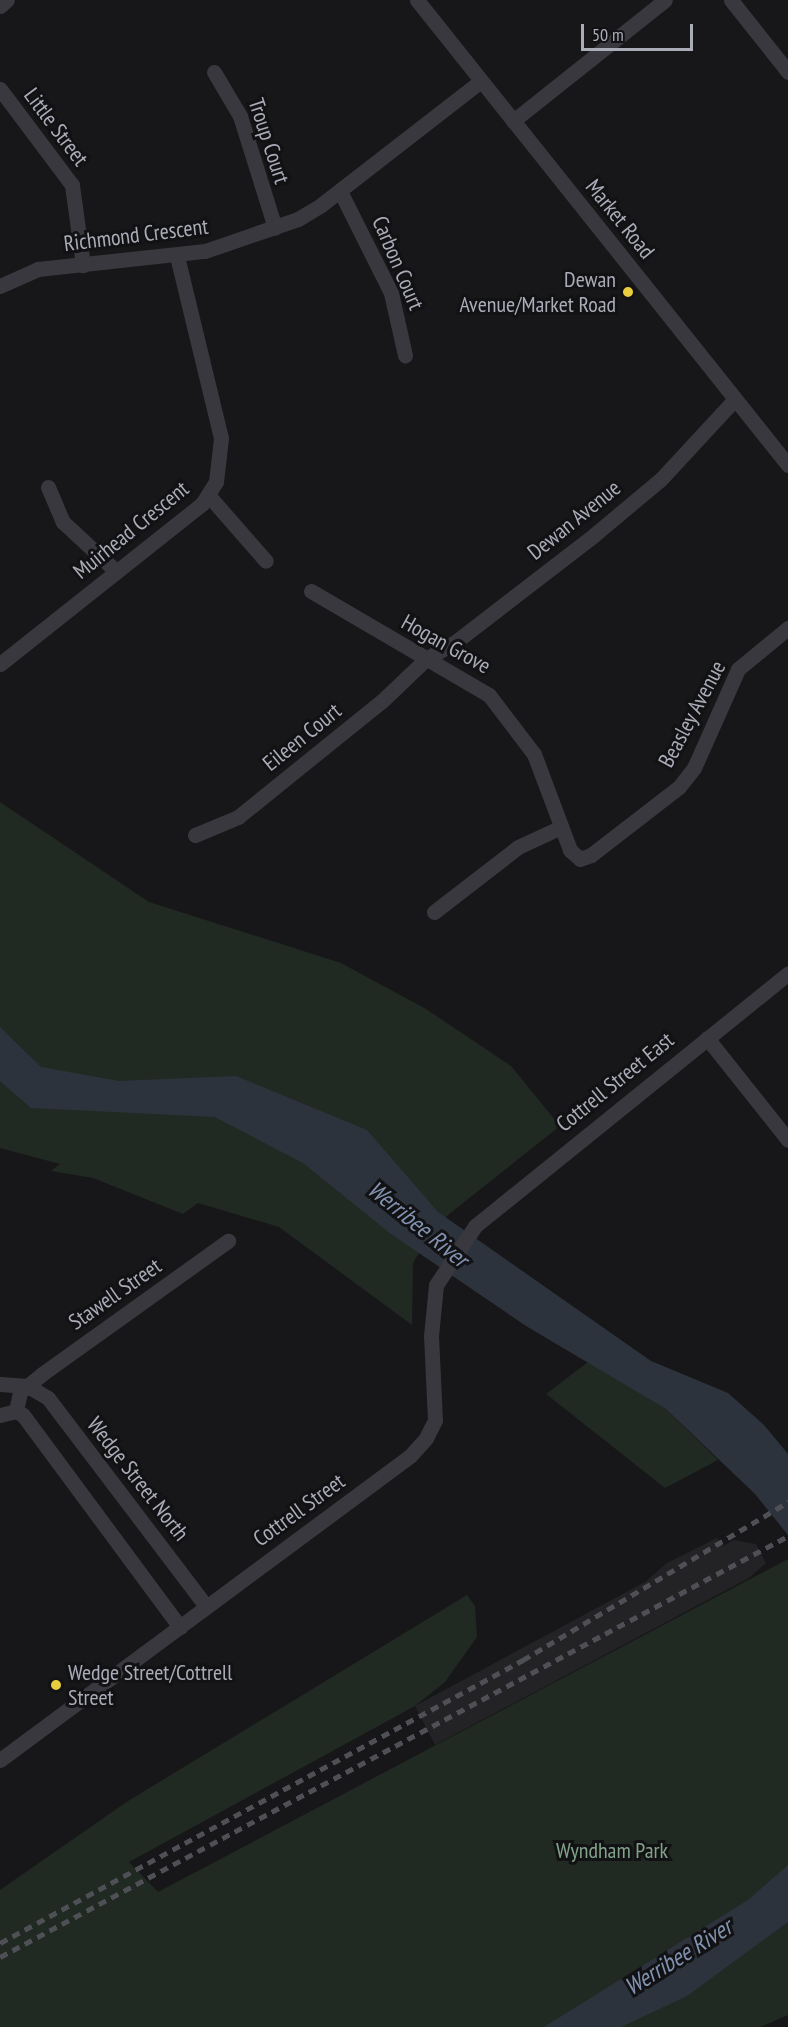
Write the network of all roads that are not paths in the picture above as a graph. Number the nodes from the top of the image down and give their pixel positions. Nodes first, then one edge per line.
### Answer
1 (7, 0) edge
2 (417, 0) edge
3 (665, 0) edge
4 (731, 0) edge
5 (0, 6) edge
6 (214, 72) dead end
7 (788, 72) edge
8 (481, 81) junction
9 (0, 89) edge
10 (513, 122) junction
11 (340, 191) junction
12 (274, 228) junction
13 (177, 256) junction
14 (83, 265) junction
15 (0, 286) edge
16 (405, 355) dead end
17 (735, 399) junction
18 (788, 465) edge
19 (48, 487) dead end
20 (209, 496) junction
21 (266, 561) dead end
22 (116, 572) junction
23 (311, 591) dead end
24 (788, 628) edge
25 (426, 659) junction
26 (0, 664) edge
27 (561, 827) junction
28 (195, 835) dead end
29 (577, 858) joint
30 (434, 912) dead end
31 (788, 973) edge
32 (707, 1038) junction
33 (788, 1140) edge
34 (472, 1230) joint
35 (228, 1241) dead end
36 (0, 1384) edge
37 (28, 1386) junction
38 (16, 1411) junction
39 (0, 1415) edge
40 (206, 1606) junction
41 (180, 1627) junction
42 (18, 1748) junction
43 (0, 1760) edge
44 (0, 1764) edge

1 - 5 street
2 - 8 street, Market Road
3 - 10 street
4 - 7 street
6 - 12 street, Troup Court
8 - 10 street, Market Road
8 - 11 street, Richmond Crescent
9 - 14 street, Little Street
10 - 17 street, Market Road
11 - 12 street, Richmond Crescent
11 - 16 street, Carbon Court
12 - 13 street, Richmond Crescent
13 - 14 street, Richmond Crescent
13 - 20 street, Muirhead Crescent
14 - 15 street, Richmond Crescent
17 - 18 street, Market Road
17 - 25 street, Dewan Avenue
19 - 22 street
20 - 21 street
20 - 22 street, Muirhead Crescent
22 - 26 street, Muirhead Crescent
23 - 25 street, Hogan Grove
24 - 29 street, Beasley Avenue
25 - 27 street, Hogan Grove
25 - 28 street, Eileen Court
27 - 29 street, Hogan Grove
27 - 30 street
31 - 32 street, Cottrell Street East
32 - 33 street
32 - 34 street, Cottrell Street East
34 - 40 street, Cottrell Street
35 - 37 street, Stawell Street
36 - 37 street
37 - 38 street, Stawell Street
37 - 40 street, Wedge Street North
38 - 39 street
38 - 41 street
40 - 41 street, Cottrell Street
41 - 42 street, Cottrell Street
42 - 43 street, Cottrell Street
42 - 44 street, Cottrell Street

